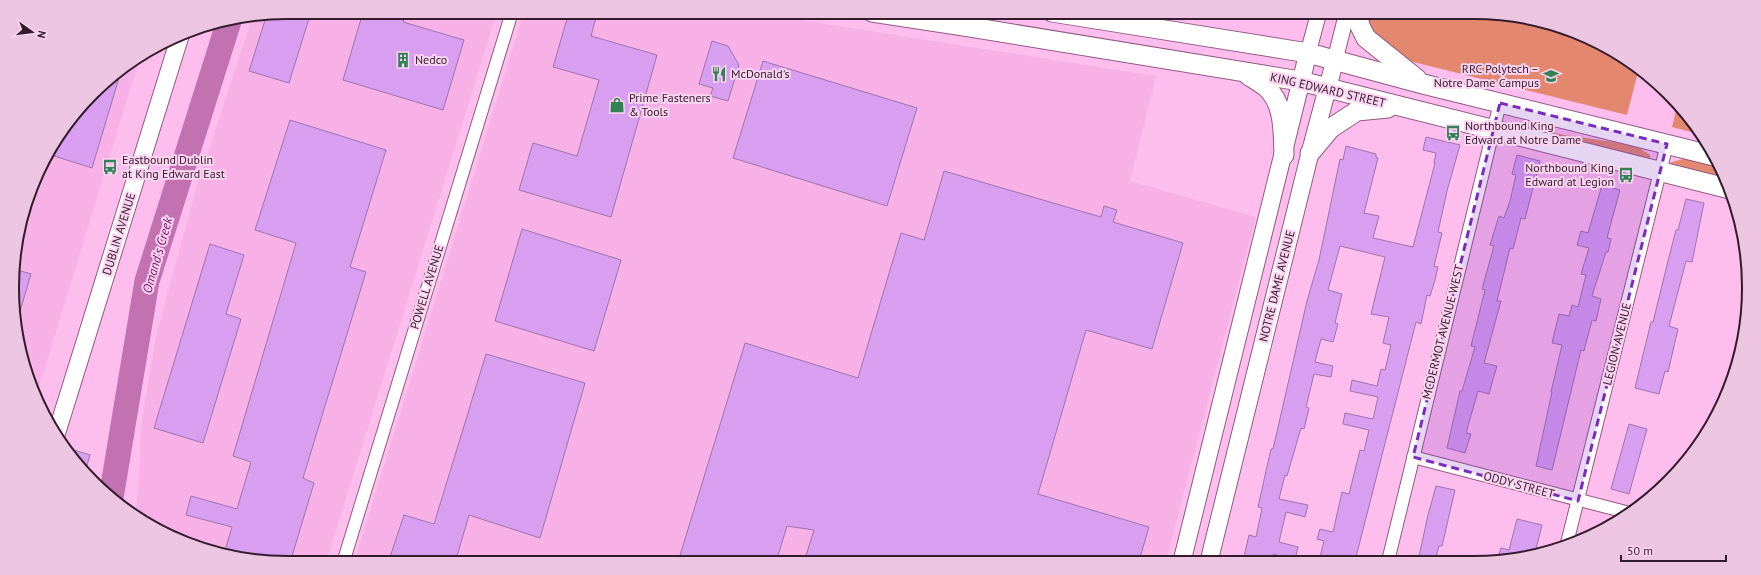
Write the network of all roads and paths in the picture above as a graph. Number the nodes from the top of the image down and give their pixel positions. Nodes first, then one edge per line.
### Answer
1 (510, 19) edge
2 (918, 19) edge
3 (1095, 19) edge
4 (1317, 19) edge
5 (1344, 19) edge
6 (1358, 19) edge
7 (178, 42) edge
8 (1308, 54) junction
9 (1335, 60) junction
10 (1243, 72) junction
11 (1300, 81) junction
12 (1423, 84) junction
13 (1328, 88) junction
14 (1500, 103) junction
15 (1405, 108) junction
16 (1493, 130) junction
17 (1667, 144) junction
18 (1310, 153) junction
19 (1707, 154) edge
20 (1284, 155) junction
21 (1660, 172) junction
22 (1723, 187) edge
23 (58, 428) edge
24 (1413, 457) junction
25 (1578, 501) junction
26 (1623, 511) edge
27 (1568, 539) edge
28 (345, 556) edge
29 (1183, 556) edge
30 (1210, 556) edge
31 (1389, 556) edge

1 - 28 street, POWELL AVENUE
2 - 10 main road, KING EDWARD STREET
3 - 8 main road
4 - 8 street
5 - 9 street, NOTRE DAME AVENUE
6 - 12 main road
7 - 23 main road, DUBLIN AVENUE
8 - 9 main road
8 - 11 main road
9 - 12 main road
9 - 13 main road, NOTRE DAME AVENUE
10 - 11 main road, KING EDWARD STREET
10 - 20 main road
11 - 13 main road, KING EDWARD STREET
11 - 20 main road
12 - 14 main road
13 - 15 main road, KING EDWARD STREET
13 - 18 main road, NOTRE DAME AVENUE
14 - 16 street, MCDERMOT AVENUE WEST
14 - 17 main road
15 - 16 main road, KING EDWARD STREET
15 - 18 main road
16 - 21 main road, KING EDWARD STREET
16 - 24 street, MCDERMOT AVENUE WEST
17 - 19 main road
17 - 21 street, LEGION AVENUE
18 - 30 main road, NOTRE DAME AVENUE
20 - 29 main road
21 - 22 main road, KING EDWARD STREET
21 - 25 street, LEGION AVENUE
24 - 25 street, ODDY STREET
24 - 31 street, MCDERMOT AVENUE WEST
25 - 26 street, ODDY STREET
25 - 27 street, LEGION AVENUE

